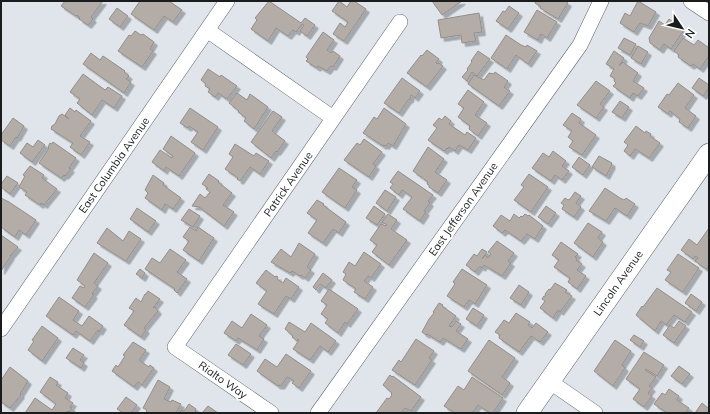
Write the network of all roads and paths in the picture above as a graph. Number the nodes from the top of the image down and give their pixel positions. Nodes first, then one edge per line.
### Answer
1 (227, 1) edge
2 (601, 1) edge
3 (691, 1) edge
4 (709, 13) edge
5 (400, 22) dead end
6 (208, 30) junction
7 (333, 118) junction
8 (709, 154) edge
9 (1, 329) edge
10 (175, 347) joint
11 (549, 381) junction
12 (271, 413) edge
13 (318, 413) edge
14 (527, 413) edge
15 (595, 413) edge

1 - 6 street, East Columbia Avenue
2 - 13 street, East Jefferson Avenue
3 - 4 street
5 - 7 street, Patrick Avenue
6 - 7 street
6 - 9 street, East Columbia Avenue
7 - 10 street, Patrick Avenue
8 - 11 street, Lincoln Avenue
10 - 12 street, Rialto Way
11 - 14 street, Lincoln Avenue
11 - 15 street

